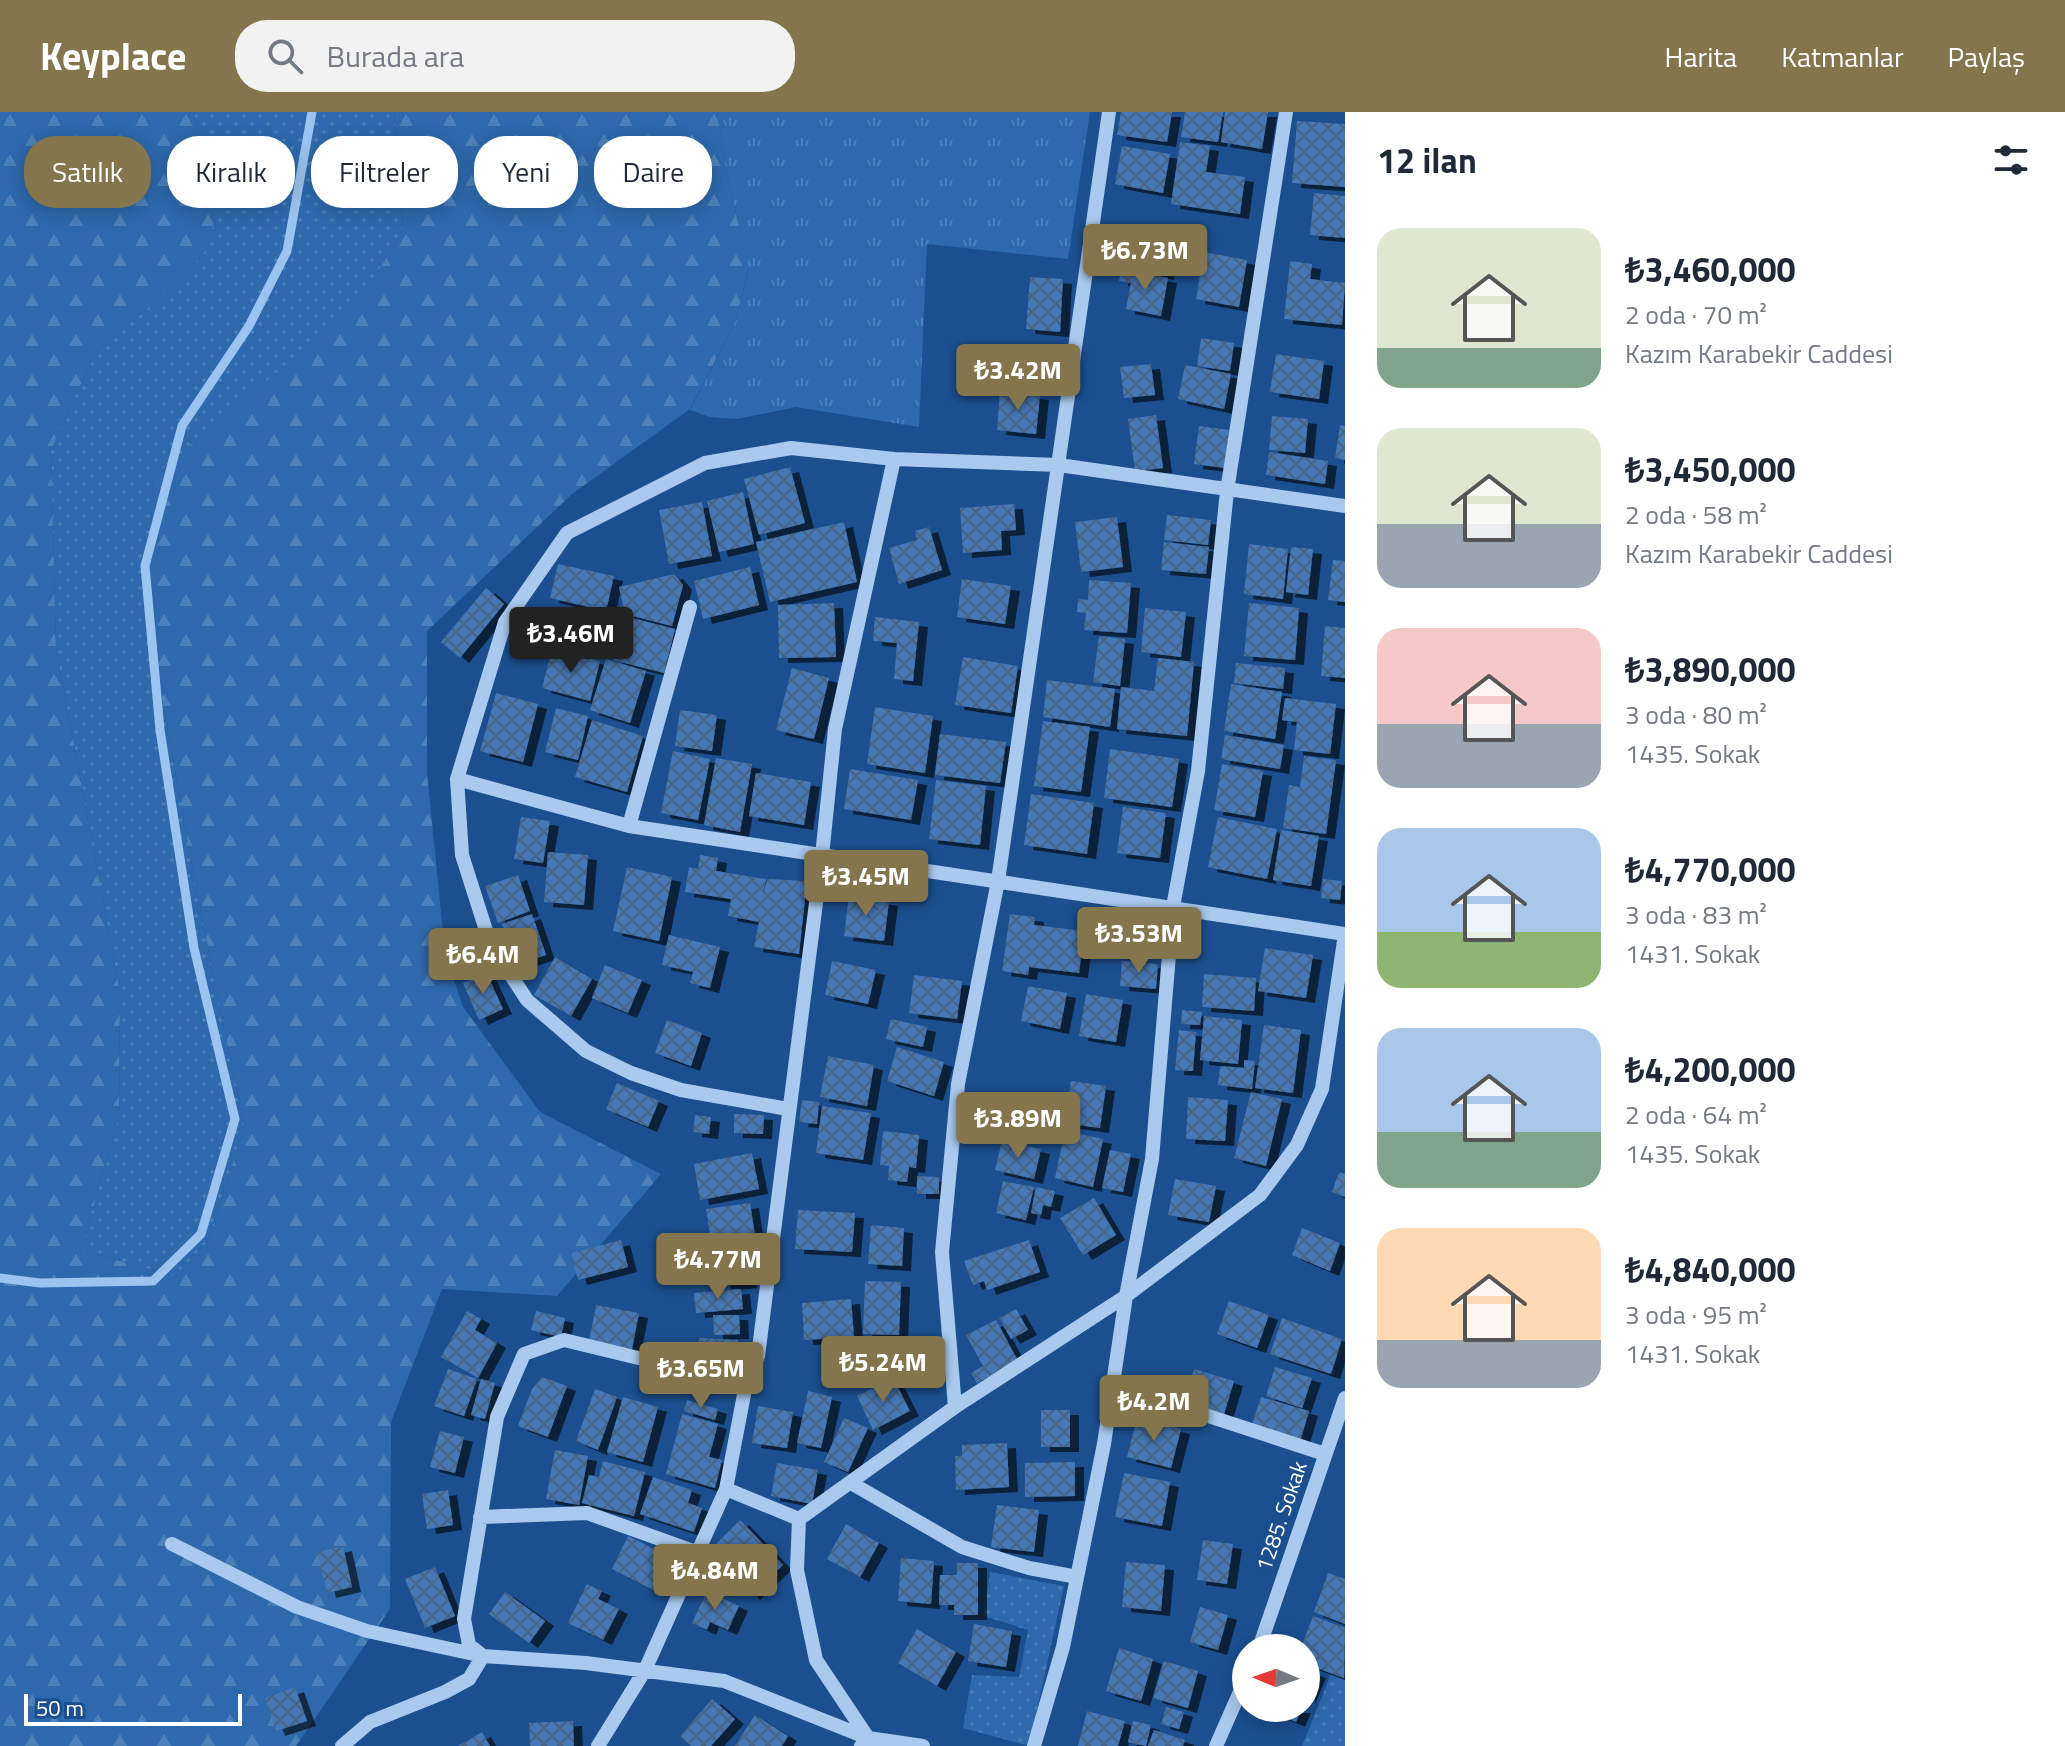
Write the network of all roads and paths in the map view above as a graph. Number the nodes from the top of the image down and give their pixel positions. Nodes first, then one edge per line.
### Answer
1 (1109, 112) edge
2 (1286, 112) edge
3 (894, 459) junction
4 (1059, 465) junction
5 (1227, 491) junction
6 (1345, 506) edge
7 (690, 607) dead end
8 (457, 779) junction
9 (629, 826) junction
10 (822, 856) junction
11 (998, 881) junction
12 (1173, 907) junction
13 (1345, 934) edge
14 (788, 1109) junction
15 (1126, 1296) junction
16 (746, 1384) junction
17 (1113, 1385) junction
18 (1345, 1398) edge
19 (955, 1407) junction
20 (1325, 1454) junction
21 (851, 1483) junction
22 (726, 1489) junction
23 (480, 1517) junction
24 (799, 1519) junction
25 (172, 1544) dead end
26 (699, 1553) junction
27 (1077, 1577) junction
28 (1264, 1634) edge
29 (483, 1656) junction
30 (645, 1670) junction
31 (1232, 1710) edge
32 (865, 1742) edge
33 (342, 1746) edge
34 (598, 1746) edge
35 (923, 1746) edge
36 (1034, 1746) edge
37 (1216, 1746) edge

1 - 4 street
2 - 5 street
3 - 4 street
3 - 8 street
3 - 10 street
4 - 5 street
4 - 11 street
5 - 6 street
5 - 12 street
7 - 9 street
8 - 9 street
8 - 14 street
9 - 10 street
10 - 11 street
10 - 14 street
11 - 12 street
11 - 19 street
12 - 13 street
12 - 15 street
13 - 15 street
14 - 16 street
15 - 17 street
15 - 19 street
16 - 22 street
16 - 23 street
17 - 20 street
17 - 27 street
18 - 20 street, 1285. Sokak
19 - 21 street
20 - 28 street, 1285. Sokak
21 - 24 street
21 - 27 street
22 - 24 street
22 - 26 street
23 - 26 street
23 - 29 street
24 - 32 street
25 - 29 street
26 - 30 street
27 - 36 street
29 - 30 street
29 - 33 street
30 - 32 street
30 - 34 street
31 - 37 street
32 - 35 street

